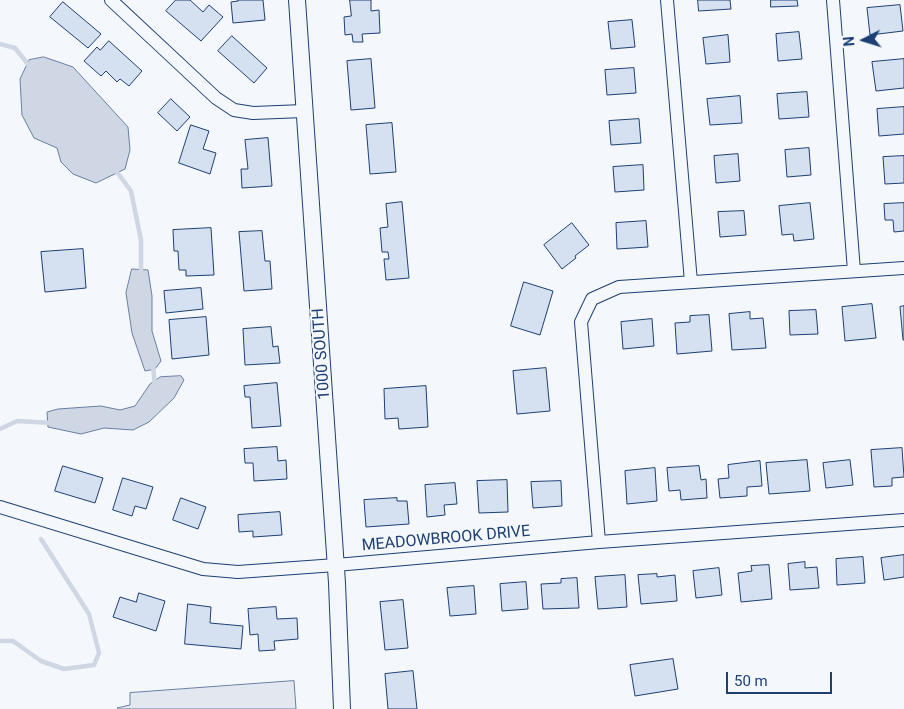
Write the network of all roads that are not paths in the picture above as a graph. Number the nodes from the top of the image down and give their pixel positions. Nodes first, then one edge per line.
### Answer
1 (111, 0) edge
2 (297, 0) edge
3 (667, 0) edge
4 (833, 0) edge
5 (304, 111) junction
6 (904, 268) edge
7 (854, 271) junction
8 (691, 282) junction
9 (0, 507) edge
10 (904, 520) edge
11 (599, 542) junction
12 (336, 565) junction
13 (342, 709) edge

1 - 5 street
2 - 5 street, 1000 SOUTH
3 - 8 street
4 - 7 street
5 - 12 street, 1000 SOUTH
6 - 7 street
7 - 8 street
8 - 11 street
9 - 12 street, MEADOWBROOK DRIVE
10 - 11 street, MEADOWBROOK DRIVE
11 - 12 street, MEADOWBROOK DRIVE
12 - 13 street, 1000 SOUTH

